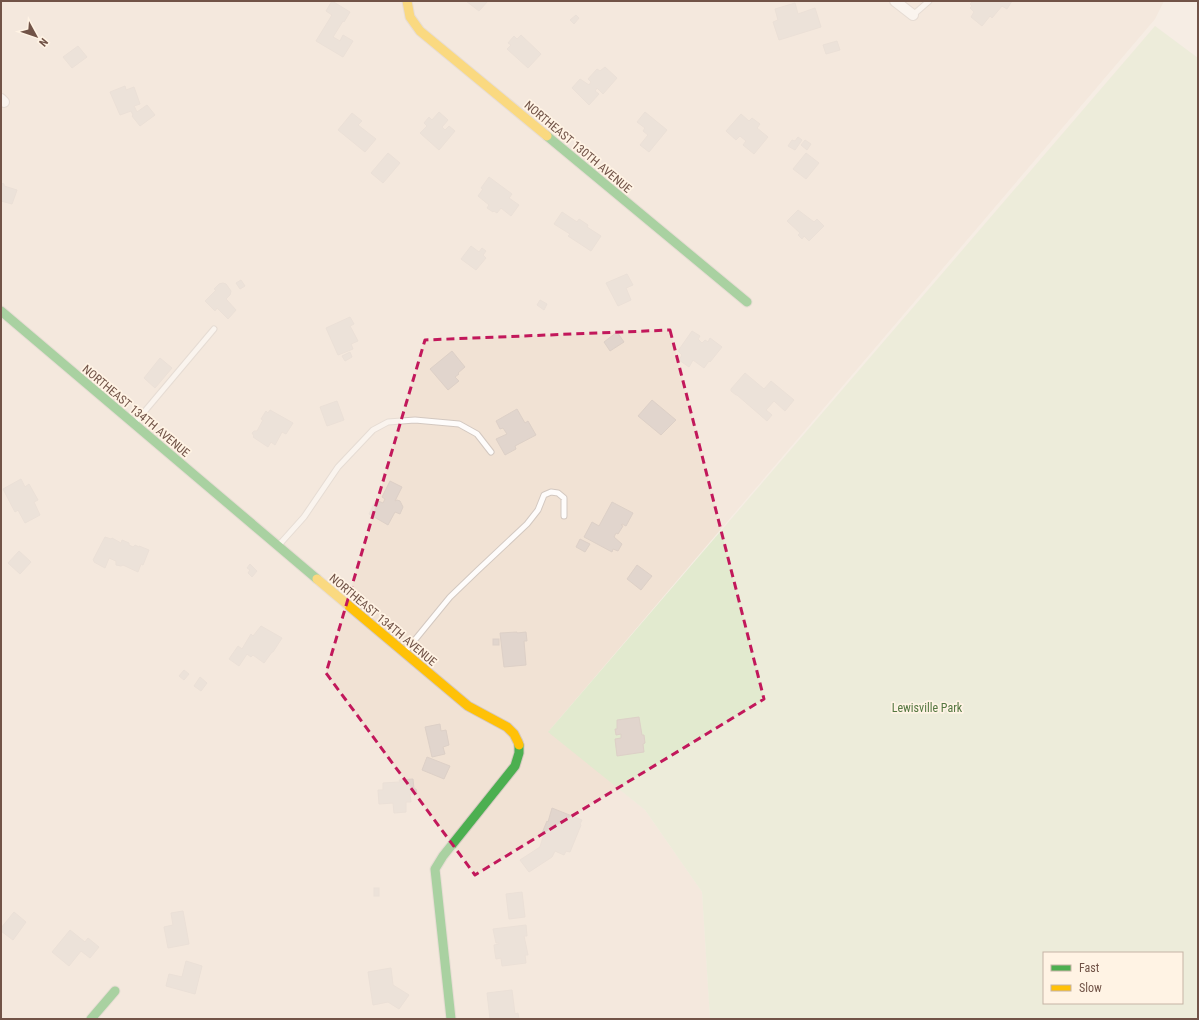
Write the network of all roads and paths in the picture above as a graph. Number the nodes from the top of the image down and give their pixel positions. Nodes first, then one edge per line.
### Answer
1 (407, 1) edge
2 (895, 1) edge
3 (929, 1) edge
4 (913, 15) joint
5 (747, 302) dead end
6 (1, 312) edge
7 (214, 329) dead end
8 (134, 425) junction
9 (491, 452) dead end
10 (564, 516) dead end
11 (278, 546) junction
12 (405, 653) junction
13 (115, 991) dead end
14 (91, 1019) edge
15 (451, 1019) edge

1 - 5 street, NORTHEAST 130TH AVENUE
2 - 4 street
3 - 4 lane
6 - 8 street, NORTHEAST 134TH AVENUE
7 - 8 lane
8 - 11 street, NORTHEAST 134TH AVENUE
9 - 11 lane
10 - 12 lane
11 - 12 street, NORTHEAST 134TH AVENUE
12 - 15 street, NORTHEAST 134TH AVENUE
13 - 14 street

